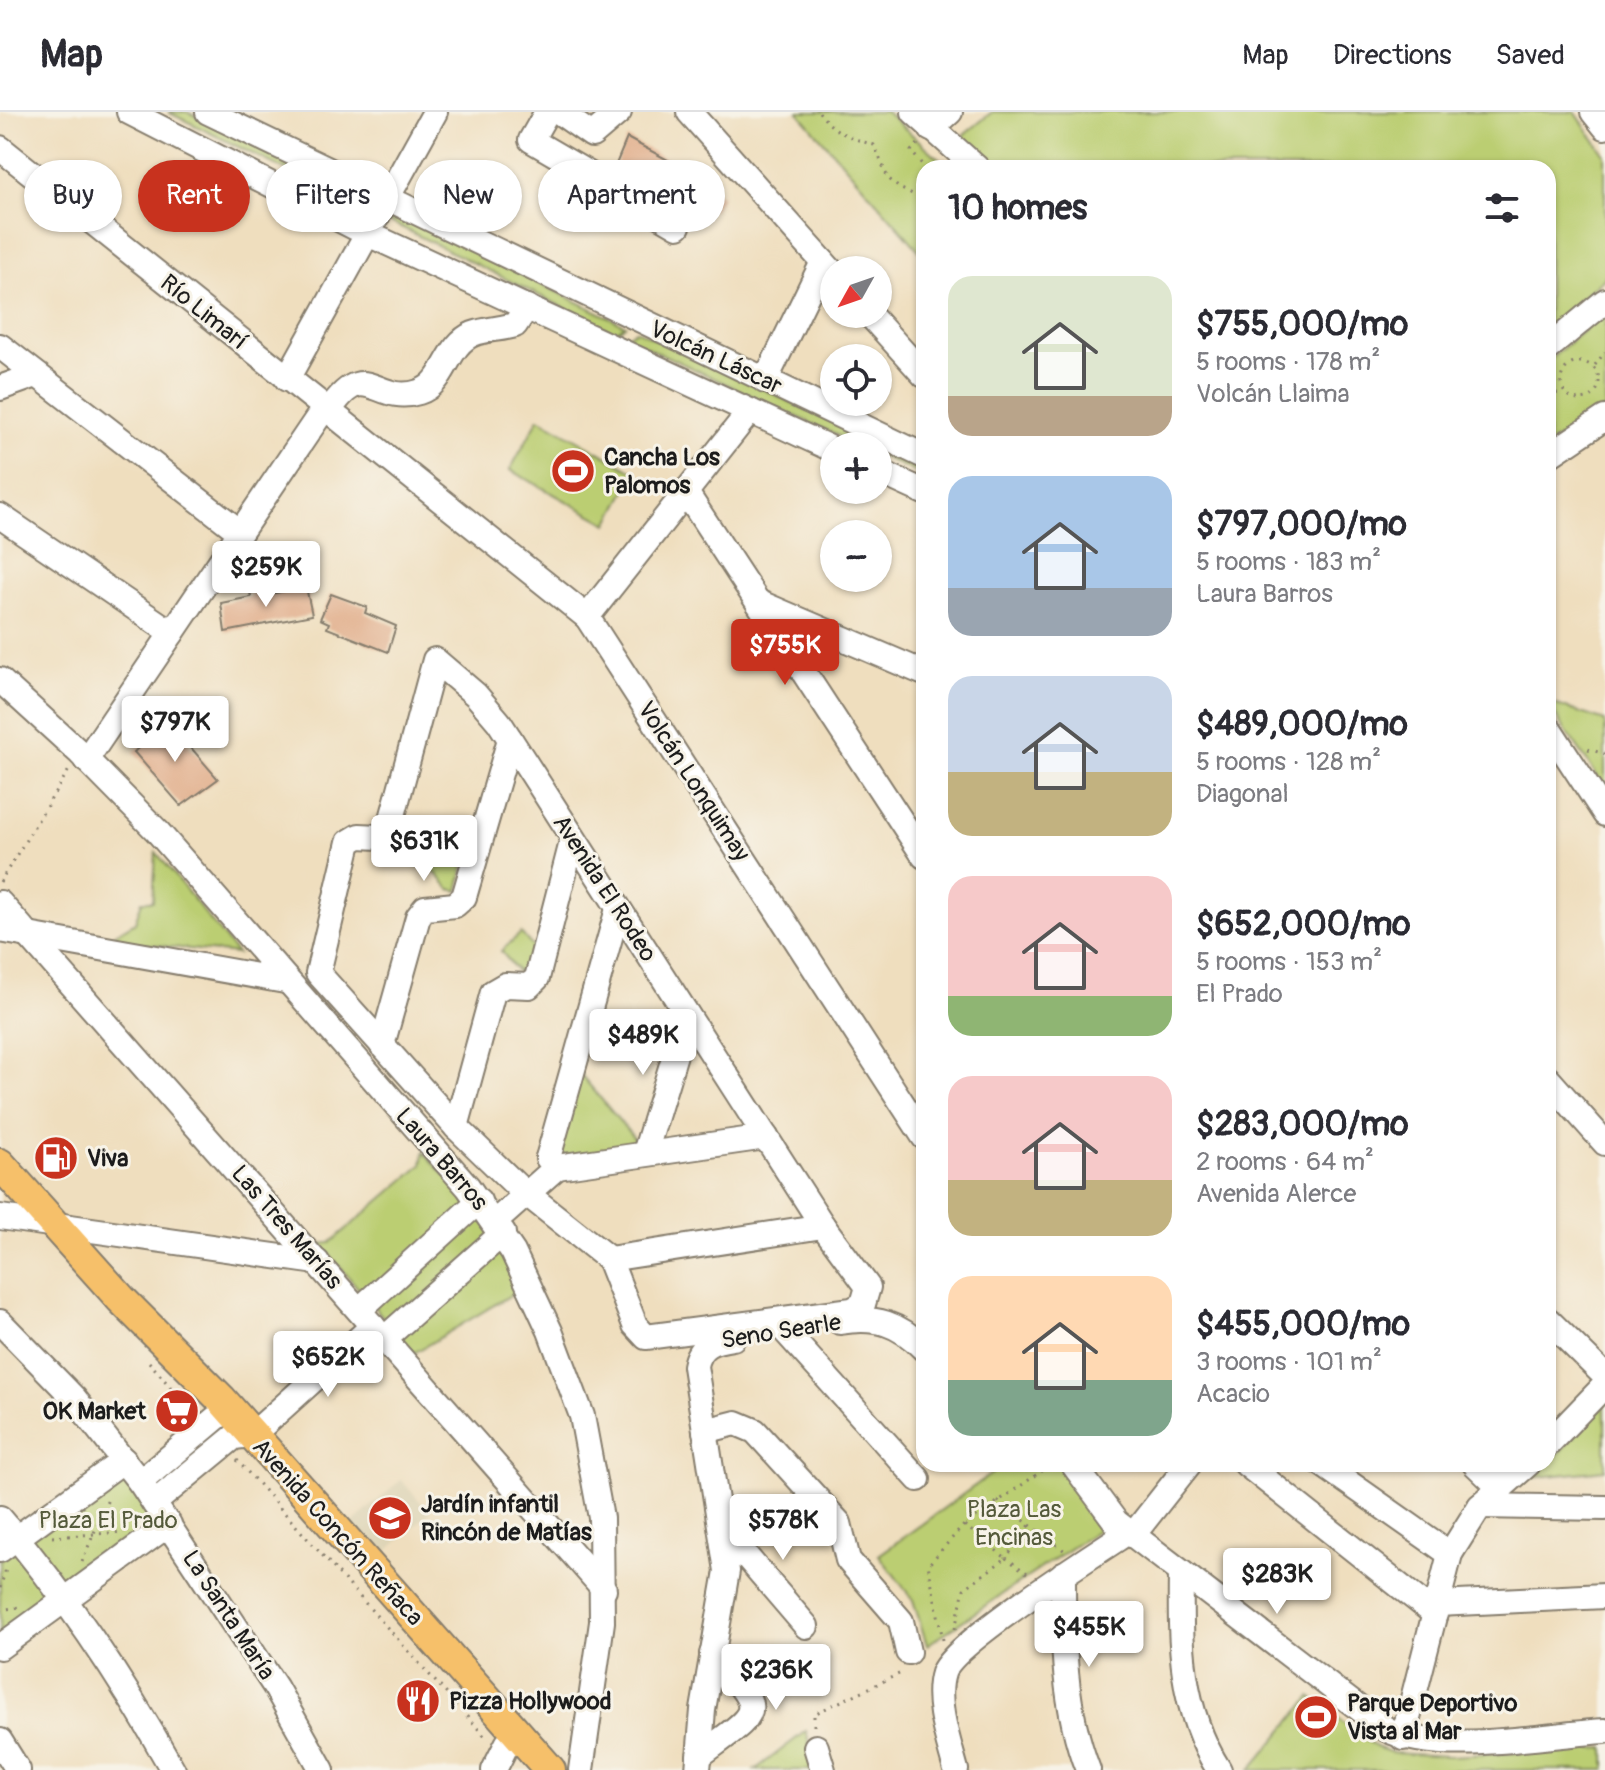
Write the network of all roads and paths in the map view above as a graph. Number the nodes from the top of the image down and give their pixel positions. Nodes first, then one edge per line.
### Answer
1 (129, 112) edge
2 (208, 112) edge
3 (435, 112) edge
4 (547, 112) edge
5 (559, 112) edge
6 (619, 112) edge
7 (689, 112) edge
8 (819, 112) edge
9 (950, 112) edge
10 (1593, 112) edge
11 (923, 120) edge
12 (1605, 127) edge
13 (0, 148) edge
14 (307, 160) edge
15 (565, 160) edge
16 (918, 160) edge
17 (968, 160) edge
18 (398, 176) edge
19 (916, 195) edge
20 (398, 204) edge
21 (366, 233) junction
22 (820, 258) edge
23 (820, 284) edge
24 (1605, 301) edge
25 (527, 307) junction
26 (882, 328) edge
27 (1556, 341) edge
28 (0, 346) edge
29 (1605, 352) edge
30 (916, 366) edge
31 (1594, 366) junction
32 (36, 375) junction
33 (287, 379) junction
34 (765, 381) junction
35 (0, 388) edge
36 (1563, 392) junction
37 (1556, 393) edge
38 (327, 409) junction
39 (750, 411) junction
40 (1603, 425) edge
41 (820, 444) edge
42 (1556, 451) edge
43 (916, 452) edge
44 (410, 474) joint
45 (892, 477) edge
46 (916, 488) edge
47 (685, 491) junction
48 (0, 516) edge
49 (240, 532) junction
50 (758, 602) junction
51 (587, 617) junction
52 (172, 633) junction
53 (916, 670) edge
54 (0, 680) edge
55 (510, 739) junction
56 (1556, 739) edge
57 (83, 756) junction
58 (892, 807) junction
59 (1605, 814) edge
60 (916, 817) edge
61 (573, 838) junction
62 (916, 844) edge
63 (0, 882) edge
64 (0, 903) edge
65 (618, 909) junction
66 (0, 930) edge
67 (30, 935) junction
68 (285, 981) junction
69 (687, 1015) junction
70 (382, 1045) junction
71 (1556, 1088) edge
72 (916, 1125) edge
73 (456, 1127) junction
74 (766, 1137) junction
75 (1605, 1143) edge
76 (645, 1153) junction
77 (552, 1163) junction
78 (0, 1164) edge
79 (522, 1190) junction
80 (0, 1217) edge
81 (491, 1217) junction
82 (53, 1223) junction
83 (823, 1226) junction
84 (609, 1259) junction
85 (317, 1262) junction
86 (0, 1322) edge
87 (372, 1325) junction
88 (1556, 1328) edge
89 (785, 1331) junction
90 (916, 1341) edge
91 (1605, 1376) edge
92 (1605, 1385) edge
93 (231, 1429) junction
94 (705, 1431) junction
95 (1556, 1436) edge
96 (124, 1460) junction
97 (1040, 1472) edge
98 (1078, 1472) edge
99 (1182, 1472) edge
100 (1257, 1472) edge
101 (1332, 1472) edge
102 (1483, 1472) edge
103 (1519, 1472) edge
104 (918, 1479) dead end
105 (140, 1482) junction
106 (1501, 1489) junction
107 (108, 1498) dead end
108 (998, 1501) junction
109 (154, 1503) junction
110 (1480, 1506) junction
111 (1605, 1508) edge
112 (0, 1518) edge
113 (169, 1524) junction
114 (964, 1525) junction
115 (1030, 1525) junction
116 (124, 1532) dead end
117 (1130, 1534) junction
118 (93, 1537) junction
119 (8, 1544) edge
120 (724, 1549) junction
121 (1450, 1554) junction
122 (1006, 1558) junction
123 (1181, 1573) junction
124 (1063, 1575) junction
125 (604, 1589) junction
126 (1605, 1596) edge
127 (66, 1600) junction
128 (1437, 1609) junction
129 (806, 1626) dead end
130 (0, 1647) edge
131 (908, 1652) dead end
132 (712, 1654) junction
133 (947, 1664) junction
134 (1605, 1731) edge
135 (1403, 1738) junction
136 (0, 1741) edge
137 (501, 1757) edge
138 (819, 1758) edge
139 (698, 1763) edge
140 (18, 1770) edge
141 (173, 1770) edge
142 (322, 1770) edge
143 (530, 1770) edge
144 (550, 1770) edge
145 (581, 1770) edge
146 (956, 1770) edge
147 (1088, 1770) edge
148 (1219, 1770) edge

1 - 21 street, Volcán Láscar
2 - 14 street, Volcán Láscar
3 - 18 street
4 - 15 street
5 - 6 street
7 - 22 street
8 - 19 path
9 - 11 street
10 - 12 street
11 - 16 path
11 - 17 street
13 - 33 street, Río Limarí
20 - 34 street, Volcán Láscar
21 - 25 street, Volcán Láscar
21 - 33 street
23 - 34 street
24 - 27 street
25 - 38 street
25 - 39 street, Volcán Láscar
26 - 30 street
28 - 32 street
29 - 31 path
31 - 36 path
31 - 36 path
32 - 35 street
32 - 49 street
33 - 38 street, Río Limarí
34 - 43 street, Volcán Láscar
36 - 37 path
38 - 44 street, Río Limarí
38 - 49 street
39 - 41 street, Volcán Láscar
39 - 47 street
40 - 42 street
44 - 51 street, Volcán Lonquimay
45 - 46 street
47 - 50 street
47 - 51 street
48 - 52 street
49 - 52 street
50 - 53 street
50 - 58 street
51 - 72 street, Volcán Lonquimay
52 - 57 street
54 - 57 street, Laura Barros
55 - 61 street, Avenida El Rodeo
55 - 70 street
55 - 70 street, Avenida El Rodeo
56 - 59 street
57 - 63 path
57 - 68 street, Laura Barros
58 - 60 street
58 - 62 street
61 - 65 street, Avenida El Rodeo
61 - 73 street
64 - 67 street, Las Tres Marías
65 - 69 street, Avenida El Rodeo
65 - 77 street
66 - 67 street
67 - 68 street
67 - 85 street, Las Tres Marías
68 - 81 street, Laura Barros
69 - 74 street, Avenida El Rodeo
69 - 76 street
70 - 73 street
71 - 75 street
73 - 79 street
74 - 76 street
74 - 83 street, Avenida El Rodeo
76 - 77 street
77 - 79 street
78 - 82 main road, Avenida Concón Reñaca
79 - 81 street
79 - 84 street
80 - 82 street
81 - 87 street
81 - 87 street
81 - 125 street, Laura Barros
82 - 85 street
82 - 93 main road, Avenida Concón Reñaca
83 - 84 street
83 - 84 street, Avenida El Rodeo
85 - 87 street, Las Tres Marías
86 - 96 street, La Santa María
87 - 93 street
87 - 125 street, Las Tres Marías
88 - 91 street
89 - 90 street, Seno Searle
89 - 94 street, Seno Searle
89 - 104 street
92 - 95 street
93 - 105 street
93 - 109 street
93 - 137 main road, Avenida Concón Reñaca
93 - 137 path
93 - 144 main road, Avenida Concón Reñaca
94 - 120 street, Seno Searle
94 - 131 street
96 - 105 street, La Santa María
96 - 119 street
97 - 108 path
98 - 117 street
99 - 117 street
100 - 128 street
101 - 121 street
102 - 106 street
103 - 106 street
105 - 109 street, La Santa María
106 - 110 street
107 - 118 path
108 - 114 path
108 - 115 path
109 - 113 street, La Santa María
110 - 111 street
110 - 121 street
112 - 119 street
113 - 127 street
113 - 142 street, La Santa María
114 - 122 path
114 - 133 path
115 - 122 path
115 - 124 path
116 - 118 path
117 - 123 street
117 - 124 street
118 - 119 path
118 - 127 path
119 - 127 street
120 - 129 street
120 - 132 street, Seno Searle
121 - 128 street
122 - 124 path
122 - 133 path
123 - 135 street
123 - 148 street
124 - 133 street
124 - 147 street
125 - 145 street, Laura Barros
126 - 128 street
127 - 130 street
127 - 141 street
128 - 135 street
132 - 139 street, Seno Searle
132 - 139 street, Seno Searle
133 - 138 path
133 - 146 street
134 - 135 street
136 - 140 street
137 - 143 main road, Avenida Concón Reñaca

